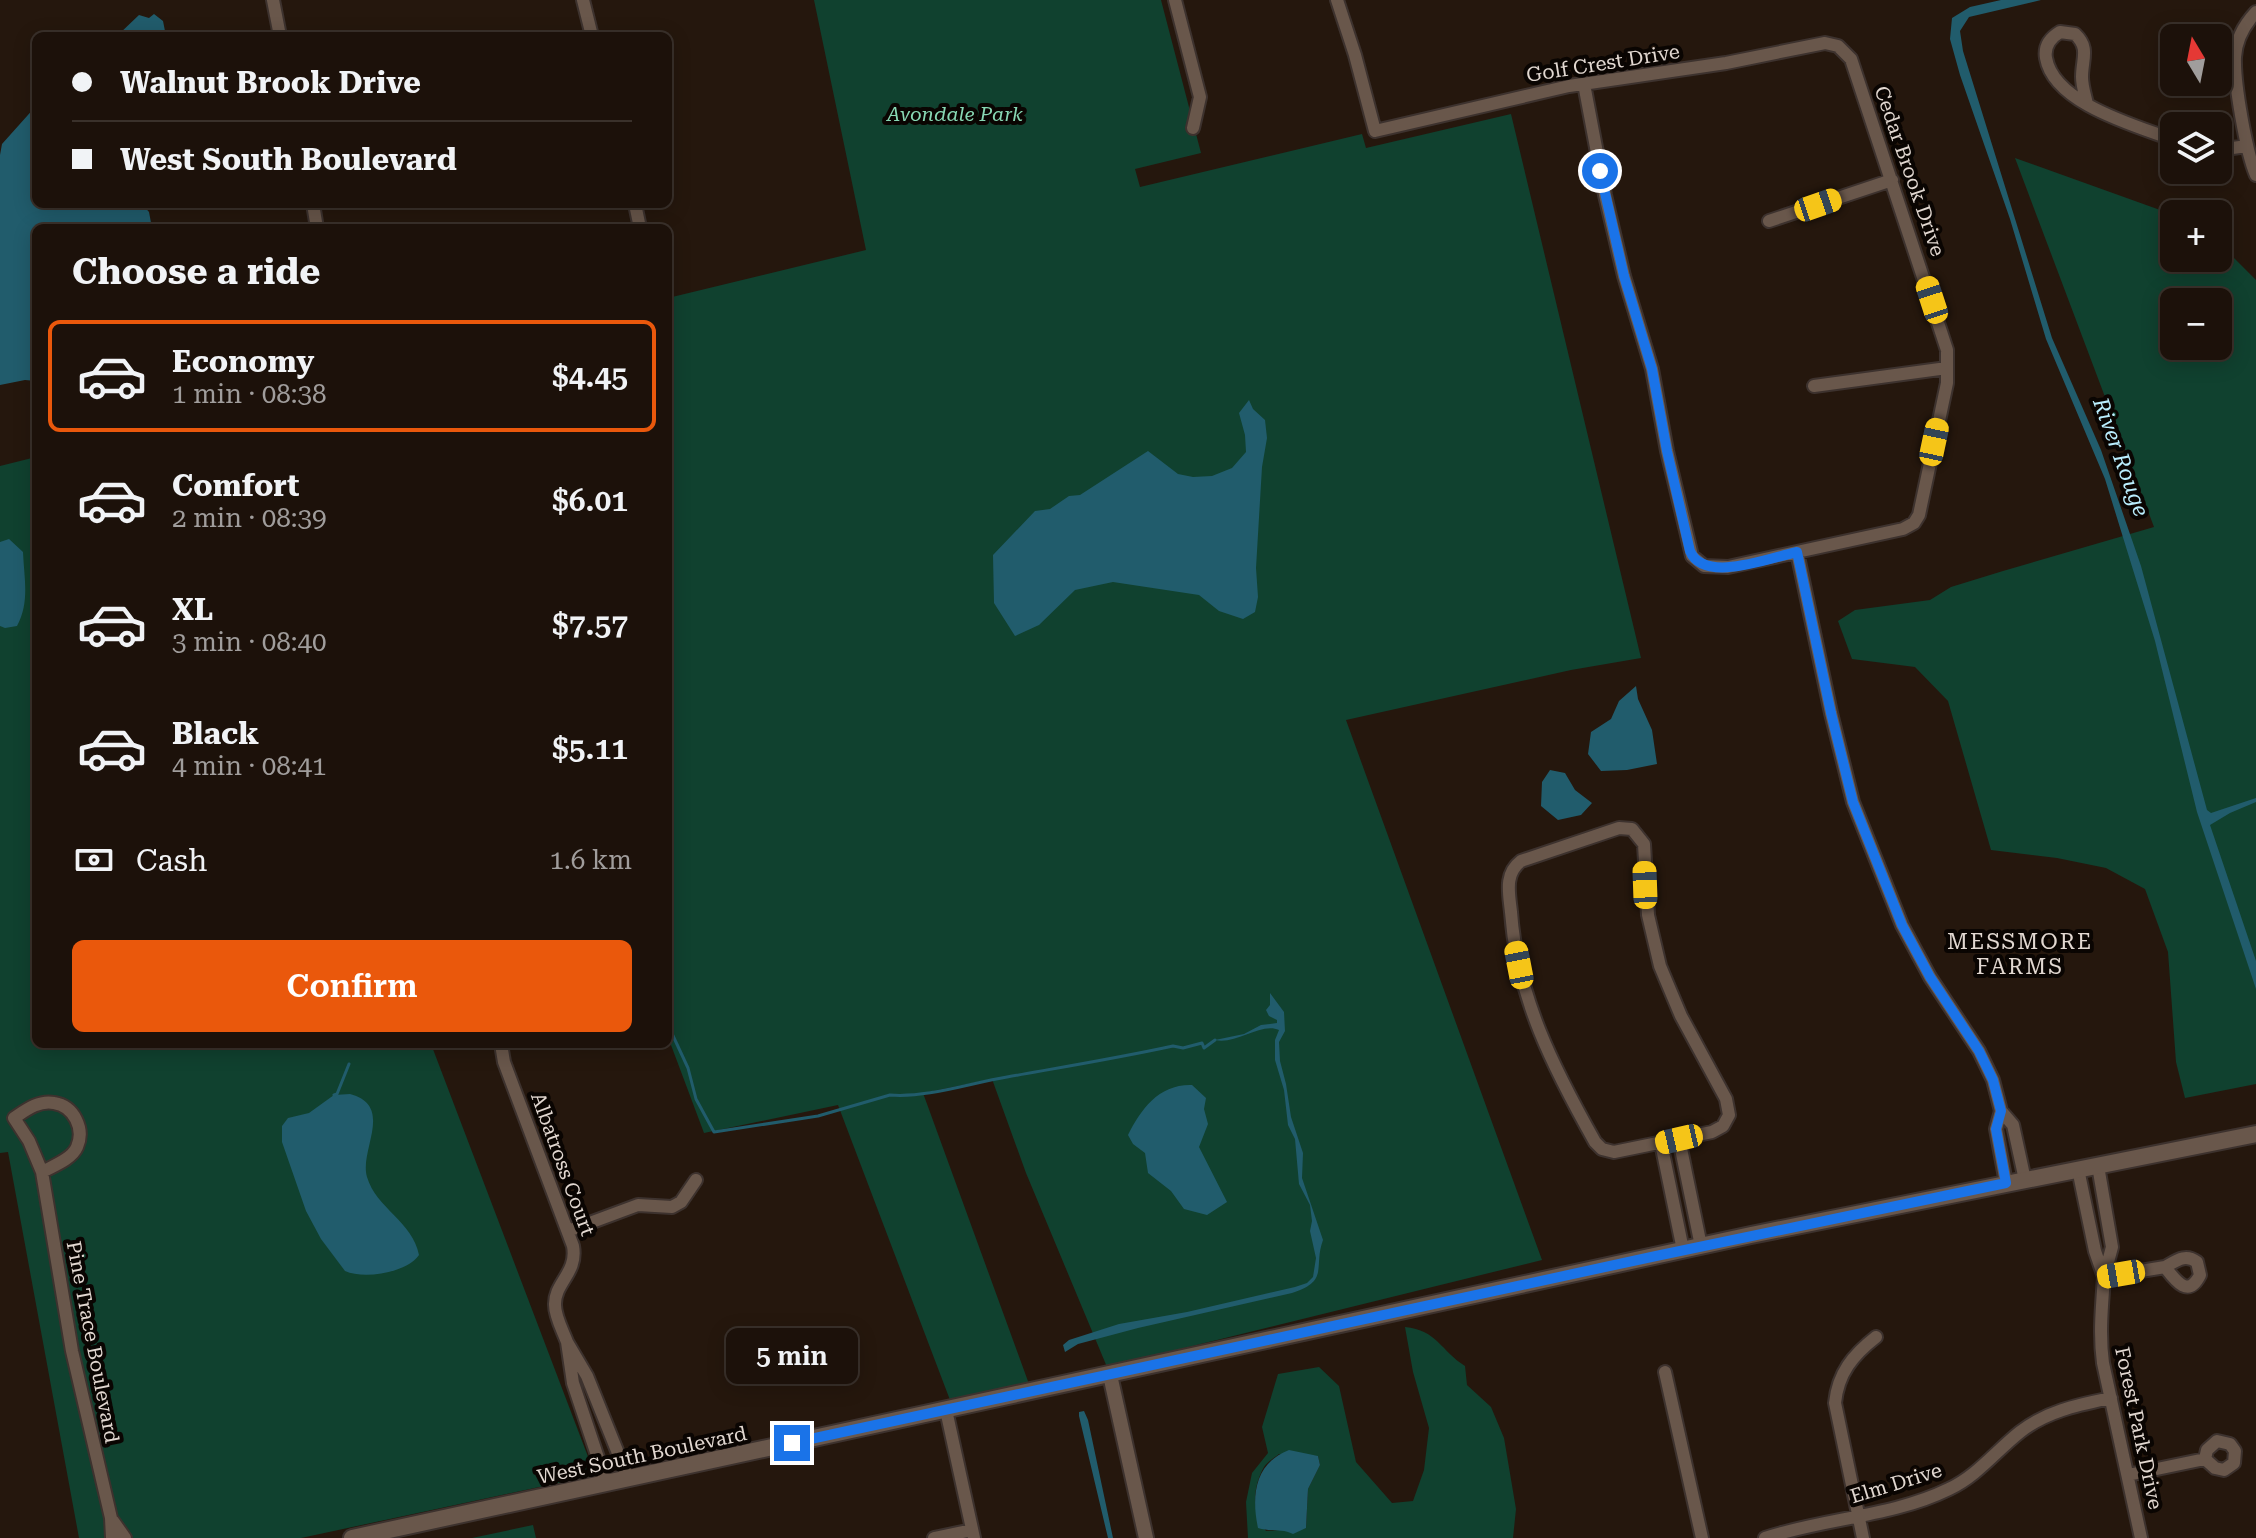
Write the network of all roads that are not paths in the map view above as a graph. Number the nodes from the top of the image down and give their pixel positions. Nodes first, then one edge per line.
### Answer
1 (273, 0) edge
2 (583, 0) edge
3 (1175, 0) edge
4 (1337, 0) edge
5 (2256, 12) edge
6 (279, 32) edge
7 (591, 32) edge
8 (1838, 46) joint
9 (1584, 84) junction
10 (2087, 104) junction
11 (1193, 128) dead end
12 (2160, 135) edge
13 (2247, 146) junction
14 (2232, 148) edge
15 (2256, 175) edge
16 (1892, 180) junction
17 (1769, 221) dead end
18 (1947, 368) junction
19 (1814, 386) dead end
20 (1797, 552) junction
21 (502, 1048) edge
22 (2001, 1111) junction
23 (2256, 1134) edge
24 (1679, 1139) junction
25 (1661, 1143) junction
26 (2017, 1145) junction
27 (1999, 1149) junction
28 (2098, 1166) junction
29 (2078, 1169) junction
30 (42, 1172) junction
31 (696, 1180) dead end
32 (2025, 1180) junction
33 (2006, 1183) junction
34 (568, 1231) junction
35 (1701, 1246) junction
36 (1683, 1250) junction
37 (2165, 1267) dead end
38 (2104, 1277) junction
39 (1876, 1337) dead end
40 (567, 1342) junction
41 (1665, 1372) dead end
42 (1110, 1375) junction
43 (2111, 1398) junction
44 (946, 1410) junction
45 (2205, 1459) dead end
46 (2128, 1475) junction
47 (628, 1478) junction
48 (606, 1482) junction
49 (1858, 1516) junction
50 (111, 1518) junction
51 (973, 1534) edge
52 (112, 1538) edge
53 (125, 1538) edge
54 (352, 1538) edge
55 (934, 1538) edge
56 (1146, 1538) edge
57 (1702, 1538) edge
58 (1765, 1538) edge
59 (1863, 1538) edge
60 (2141, 1538) edge

1 - 6 street
2 - 7 street
3 - 11 street
4 - 9 street, Golf Crest Drive
5 - 13 street
8 - 9 street, Golf Crest Drive
8 - 16 street, Cedar Brook Drive
9 - 20 street
10 - 10 street
10 - 12 street
13 - 14 street
13 - 15 street
16 - 17 street
16 - 18 street, Cedar Brook Drive
18 - 19 street
18 - 20 street, Cedar Brook Drive
20 - 22 street
21 - 34 street, Albatross Court
22 - 26 street
22 - 27 street
23 - 28 main road, West South Boulevard
24 - 25 street
24 - 25 street
24 - 35 street
25 - 36 street
26 - 27 street
26 - 32 street
27 - 33 street
28 - 29 main road, West South Boulevard
28 - 38 street, Forest Park Drive
29 - 32 main road, West South Boulevard
29 - 38 street, Forest Park Drive
30 - 30 street, Pine Trace Boulevard
30 - 50 street, Pine Trace Boulevard
31 - 34 street
32 - 33 main road, West South Boulevard
33 - 35 main road, West South Boulevard
34 - 40 street, Albatross Court
35 - 36 main road, West South Boulevard
36 - 42 main road, West South Boulevard
37 - 38 street
38 - 43 street, Forest Park Drive
39 - 49 street
40 - 47 street, Albatross Court
40 - 48 street, Albatross Court
41 - 57 street
42 - 44 main road, West South Boulevard
42 - 56 street
43 - 46 street, Forest Park Drive
43 - 49 street, Elm Drive
44 - 47 main road, West South Boulevard
44 - 51 street
45 - 46 street
46 - 60 street, Forest Park Drive
47 - 48 main road, West South Boulevard
48 - 54 main road, West South Boulevard
49 - 58 street, Elm Drive
49 - 59 street
50 - 52 street, Pine Trace Boulevard
50 - 53 street, Pine Trace Boulevard
51 - 55 street

